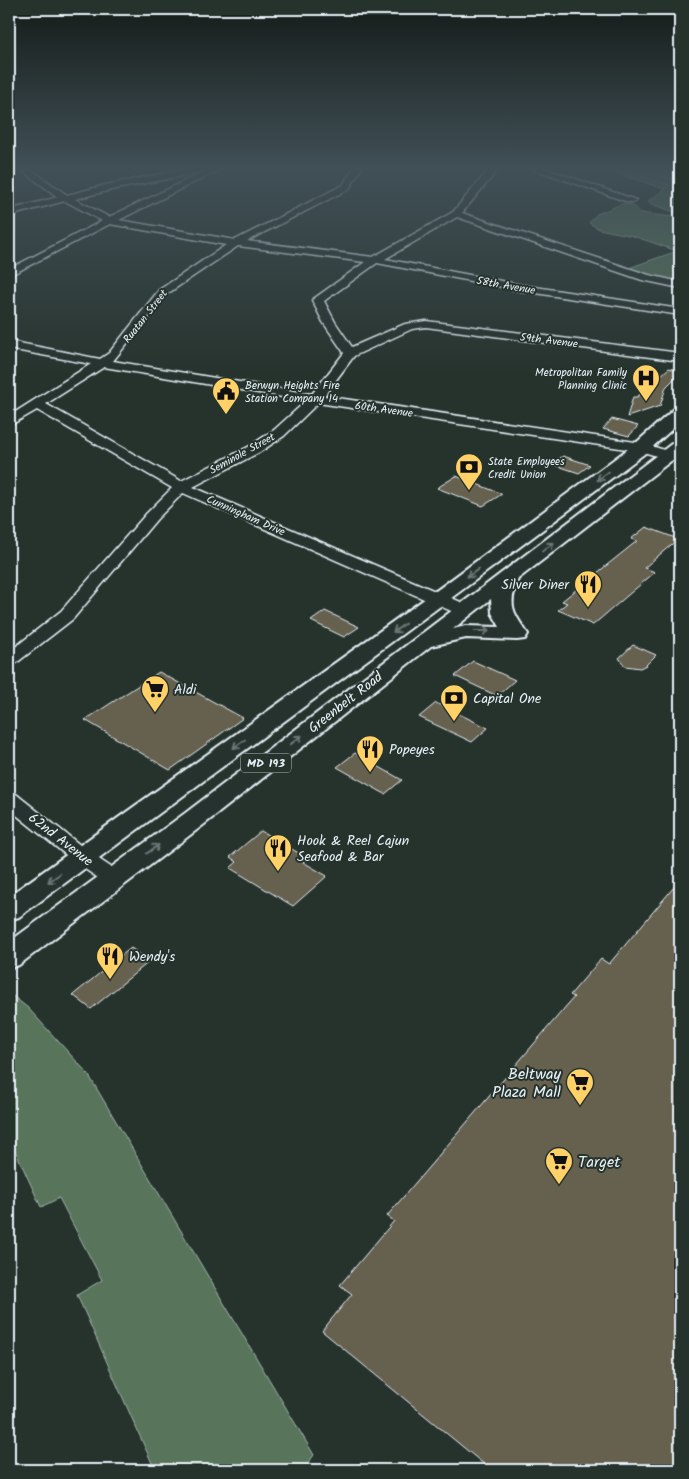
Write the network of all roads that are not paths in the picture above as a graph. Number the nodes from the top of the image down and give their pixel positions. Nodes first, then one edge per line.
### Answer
1 (80, 236) edge
2 (196, 236) edge
3 (250, 236) edge
4 (417, 236) edge
5 (521, 236) edge
6 (236, 243) junction
7 (375, 260) junction
8 (9, 273) edge
9 (680, 285) edge
10 (680, 312) edge
11 (9, 345) edge
12 (350, 353) junction
13 (680, 357) edge
14 (103, 364) junction
15 (314, 400) junction
16 (37, 405) junction
17 (680, 413) edge
18 (9, 422) edge
19 (642, 447) junction
20 (677, 454) edge
21 (181, 487) junction
22 (509, 576) junction
23 (438, 599) junction
24 (464, 610) junction
25 (418, 646) junction
26 (9, 660) edge
27 (9, 799) edge
28 (83, 858) junction
29 (114, 879) junction
30 (9, 910) edge
31 (9, 957) edge

1 - 8 street
2 - 6 street, 58th Avenue
3 - 6 street, Ruatan Street
4 - 7 street
5 - 9 street
6 - 7 street, 58th Avenue
6 - 14 street, Ruatan Street
7 - 10 street, 58th Avenue
7 - 12 street
11 - 14 street, 60th Avenue
12 - 13 street, 59th Avenue
12 - 15 street, Seminole Street
14 - 15 street, 60th Avenue
14 - 16 street, Ruatan Street
15 - 19 street, 60th Avenue
15 - 21 street, Seminole Street
16 - 18 street, Ruatan Street
16 - 21 street, Cunningham Drive
17 - 19 main road, Greenbelt Road / MD 193
19 - 20 street, 60th Avenue
19 -> 23 main road, Greenbelt Road / MD 193
22 -> 20 main road, Greenbelt Road / MD 193
21 - 23 street, Cunningham Drive
21 - 26 street, Seminole Street
22 - 24 main road, Greenbelt Road / MD 193
25 -> 22 main road
23 - 24 street, Cunningham Drive
23 -> 28 main road, Greenbelt Road / MD 193
24 - 25 main road, Greenbelt Road / MD 193
29 -> 25 main road, Greenbelt Road / MD 193
27 - 28 street, 62nd Avenue
28 - 29 street, 62nd Avenue
28 -> 30 main road, Greenbelt Road / MD 193
29 - 31 main road, Greenbelt Road / MD 193

